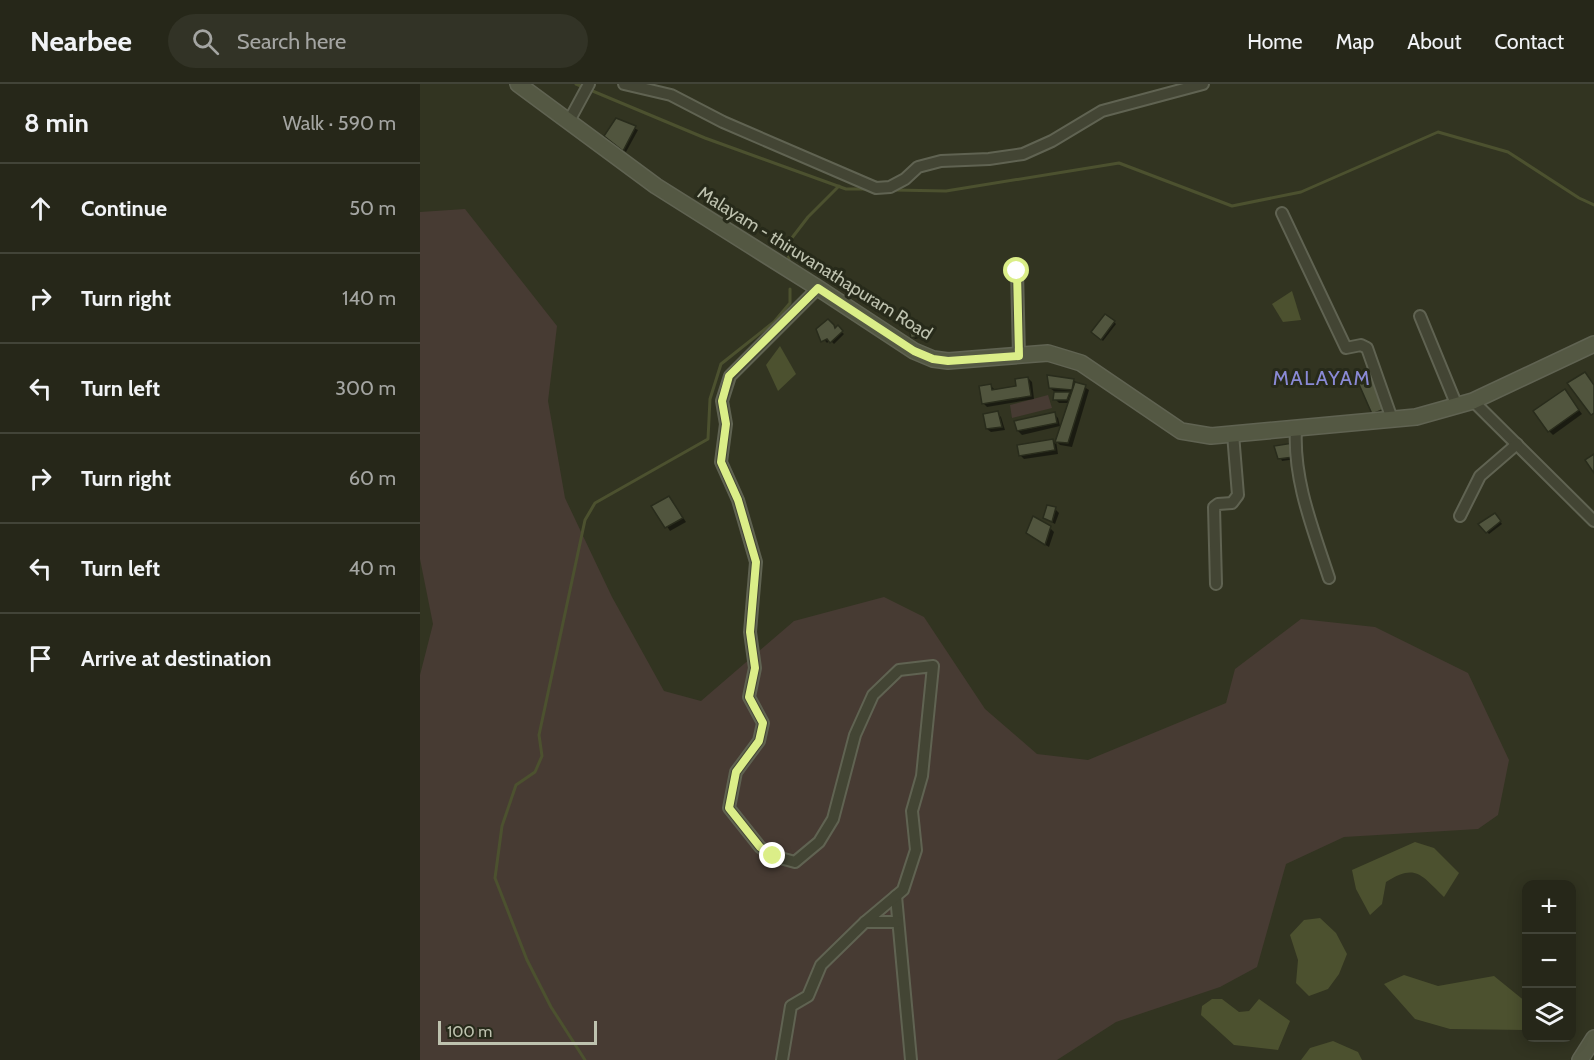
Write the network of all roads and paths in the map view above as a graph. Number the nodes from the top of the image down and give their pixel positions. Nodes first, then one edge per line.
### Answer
1 (518, 84) edge
2 (589, 84) edge
3 (624, 84) edge
4 (1203, 84) edge
5 (569, 121) junction
6 (1282, 213) dead end
7 (1017, 271) dead end
8 (818, 288) junction
9 (1420, 316) dead end
10 (1594, 344) edge
11 (1019, 356) junction
12 (1473, 401) junction
13 (1457, 406) junction
14 (1392, 419) junction
15 (1296, 429) junction
16 (1233, 434) junction
17 (1517, 444) junction
18 (1460, 516) dead end
19 (1594, 521) edge
20 (1329, 578) dead end
21 (1216, 584) dead end
22 (896, 896) junction
23 (865, 922) junction
24 (898, 922) junction
25 (1594, 1038) edge
26 (782, 1060) edge
27 (911, 1060) edge
28 (1580, 1060) edge

1 - 5 main road, Malayam - thiruvanathapuram Road
2 - 5 street
3 - 4 street
5 - 8 main road, Malayam - thiruvanathapuram Road
6 - 14 street
7 - 11 street
8 - 11 main road, Malayam - thiruvanathapuram Road
8 - 22 street
9 - 13 street
10 - 12 main road, Malayam - thiruvanathapuram Road
11 - 16 main road, Malayam - thiruvanathapuram Road
12 - 13 main road, Malayam - thiruvanathapuram Road
12 - 17 street
13 - 14 main road, Malayam - thiruvanathapuram Road
14 - 15 main road, Malayam - thiruvanathapuram Road
15 - 16 main road, Malayam - thiruvanathapuram Road
15 - 20 street
16 - 21 street
17 - 18 street
17 - 19 street
22 - 23 street
22 - 24 street
23 - 24 street
23 - 26 street
24 - 27 street
25 - 28 main road

